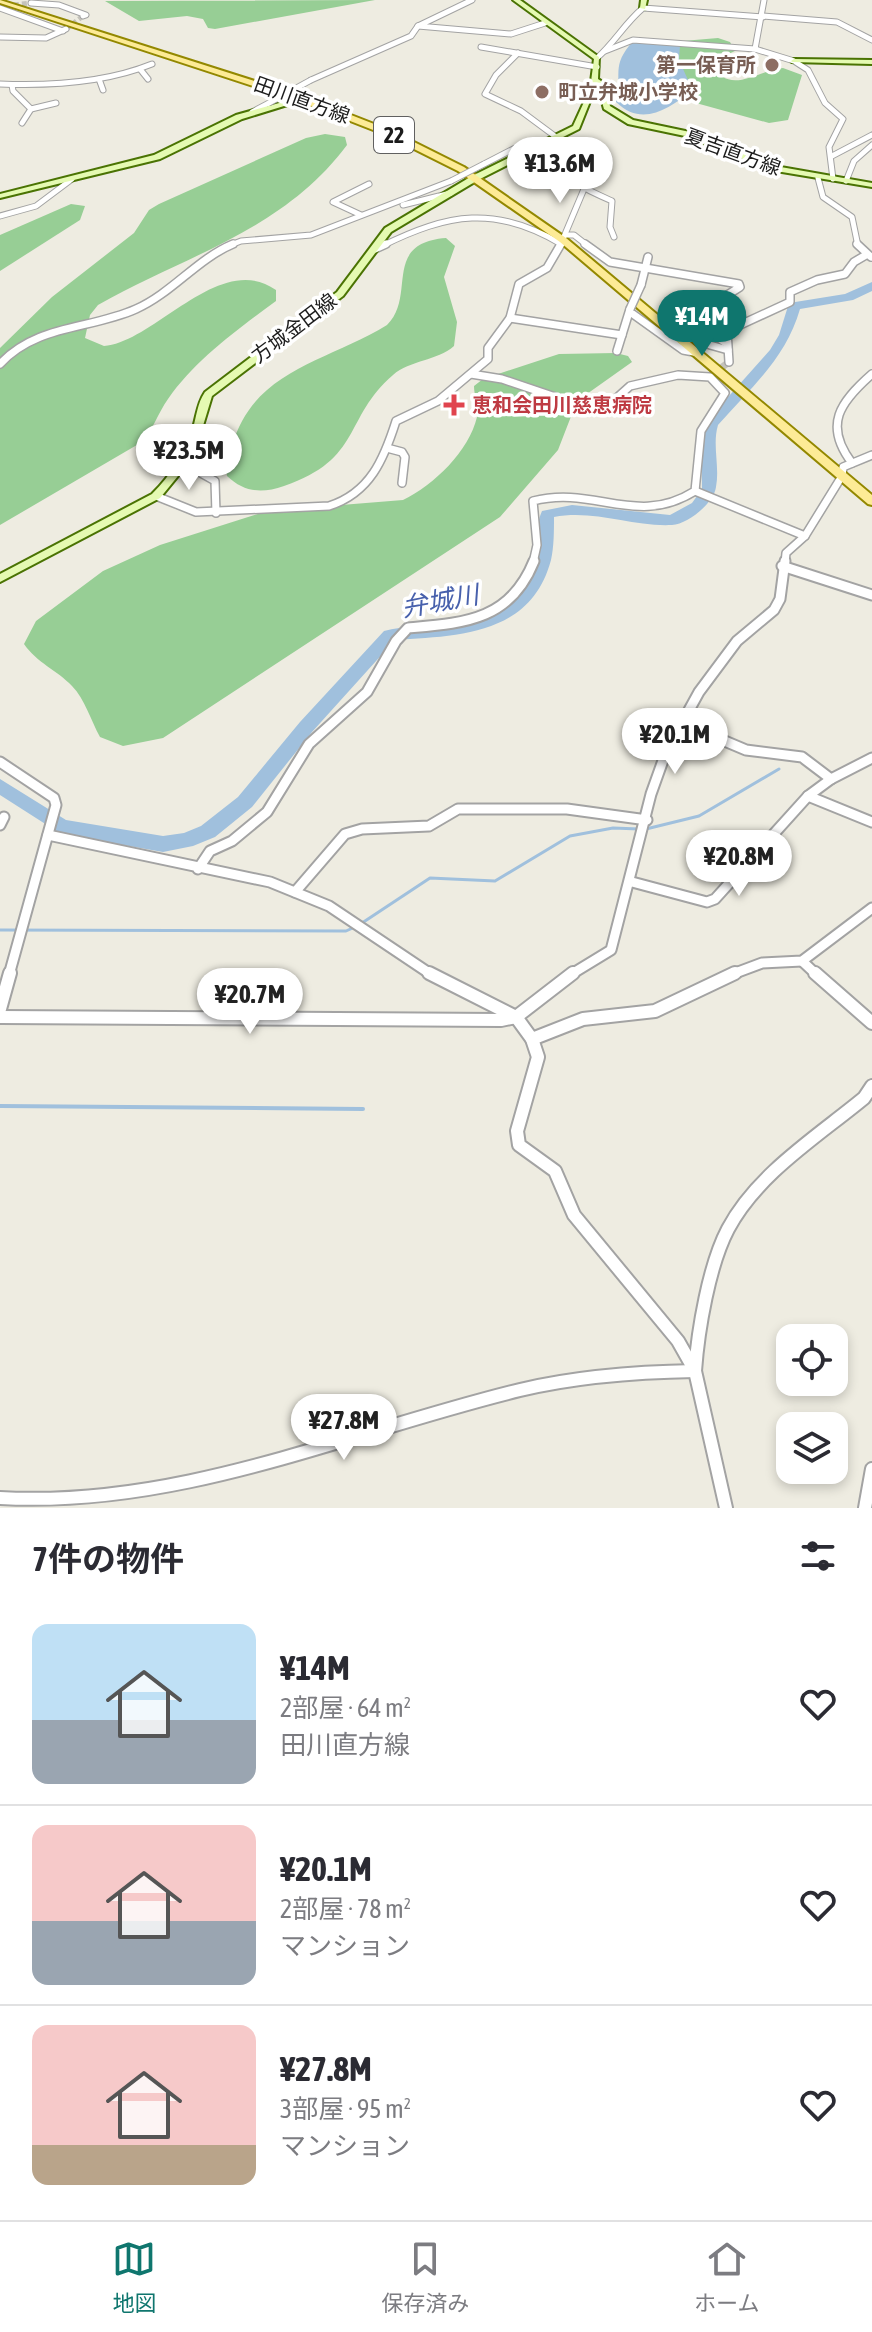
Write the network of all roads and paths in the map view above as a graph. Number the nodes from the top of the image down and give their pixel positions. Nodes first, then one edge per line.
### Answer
1 (472, 0) edge
2 (516, 0) edge
3 (764, 0) edge
4 (38, 2) edge
5 (3, 4) edge
6 (643, 4) edge
7 (83, 16) dead end
8 (763, 16) junction
9 (545, 23) junction
10 (418, 26) junction
11 (62, 32) junction
12 (0, 37) edge
13 (872, 40) edge
14 (57, 45) dead end
15 (481, 47) dead end
16 (755, 49) junction
17 (605, 51) junction
18 (518, 53) junction
19 (794, 61) junction
20 (597, 62) junction
21 (872, 62) edge
22 (152, 64) dead end
23 (140, 69) junction
24 (99, 79) junction
25 (148, 79) dead end
26 (595, 80) junction
27 (1, 85) edge
28 (12, 85) junction
29 (103, 90) dead end
30 (305, 98) junction
31 (56, 103) dead end
32 (31, 109) junction
33 (252, 112) junction
34 (22, 123) dead end
35 (872, 135) edge
36 (552, 140) junction
37 (872, 145) edge
38 (832, 156) junction
39 (480, 173) junction
40 (818, 178) junction
41 (72, 179) junction
42 (833, 179) junction
43 (846, 181) junction
44 (369, 184) dead end
45 (872, 185) edge
46 (584, 189) junction
47 (451, 193) junction
48 (0, 196) edge
49 (0, 216) edge
50 (358, 216) junction
51 (614, 237) dead end
52 (564, 240) junction
53 (375, 249) junction
54 (648, 257) dead end
55 (869, 257) edge
56 (645, 269) junction
57 (630, 310) junction
58 (510, 318) junction
59 (679, 329) junction
60 (622, 335) junction
61 (727, 347) junction
62 (617, 351) dead end
63 (699, 353) junction
64 (729, 362) dead end
65 (0, 364) edge
66 (471, 374) junction
67 (872, 374) edge
68 (732, 377) junction
69 (387, 448) junction
70 (872, 455) edge
71 (181, 462) junction
72 (846, 469) junction
73 (402, 483) dead end
74 (872, 491) edge
75 (697, 492) junction
76 (156, 496) junction
77 (872, 501) edge
78 (216, 513) junction
79 (805, 536) junction
80 (782, 566) junction
81 (0, 578) edge
82 (872, 595) edge
83 (682, 723) junction
84 (872, 758) edge
85 (0, 762) edge
86 (831, 779) junction
87 (808, 796) junction
88 (647, 820) junction
89 (872, 822) edge
90 (48, 835) junction
91 (198, 869) junction
92 (632, 882) junction
93 (295, 892) junction
94 (872, 908) edge
95 (802, 961) junction
96 (0, 1009) edge
97 (0, 1017) edge
98 (516, 1017) junction
99 (872, 1023) edge
100 (532, 1039) junction
101 (872, 1086) edge
102 (695, 1371) junction
103 (872, 1469) edge
104 (0, 1498) edge
105 (726, 1508) edge
106 (865, 1508) edge

1 - 10 street
2 - 9 main road
3 - 8 street
4 - 7 street
5 - 11 street
5 - 30 main road, 田川直方線 / 22
6 - 8 street
6 - 17 street
8 - 13 street
8 - 16 street
9 - 10 street
9 - 20 main road
10 - 33 street, bridge
11 - 12 street
11 - 14 street
15 - 18 street
16 - 17 street
16 - 19 street
17 - 20 street
18 - 20 street
18 - 36 street
19 - 21 main road
19 - 38 street
20 - 26 main road
22 - 23 street
23 - 24 street
23 - 25 street
24 - 28 street
24 - 29 street
26 - 36 main road, 方城金田線
26 - 40 main road, 夏吉直方線
27 - 28 street
28 - 32 street
30 - 33 main road
30 - 39 main road, 田川直方線 / 22
31 - 32 street
32 - 34 street
33 - 41 main road
35 - 38 street
36 - 39 main road, 方城金田線
36 - 46 street
37 - 43 street
38 - 42 street
39 - 47 main road, 方城金田線
39 - 50 street, bridge
39 - 52 main road, 田川直方線 / 22
40 - 42 main road, 夏吉直方線
40 - 55 street
41 - 48 main road
41 - 49 street
42 - 43 main road, 夏吉直方線
43 - 45 main road, 夏吉直方線
44 - 50 street
46 - 51 street
46 - 52 street
47 - 50 street
47 - 53 main road, 方城金田線
50 - 65 street
52 - 53 street
52 - 56 street
52 - 58 street
52 - 59 main road, 田川直方線 / 22
52 - 63 main road, 田川直方線 / 22
53 - 71 main road, 方城金田線
54 - 56 street
55 - 61 street
56 - 57 street, bridge
56 - 61 street
57 - 60 street
57 - 63 street
58 - 60 street
58 - 66 street
59 - 61 street
59 - 68 main road, 田川直方線 / 22
60 - 62 street
61 - 64 street
63 - 68 main road, 田川直方線 / 22
66 - 69 street
66 - 75 street
67 - 72 street
68 - 72 main road, 田川直方線 / 22
69 - 73 street
69 - 78 street
70 - 72 street
71 - 76 main road, 方城金田線
71 - 78 street
72 - 74 main road, 田川直方線 / 22
72 - 77 main road, 田川直方線 / 22
72 - 79 street
75 - 79 street
75 - 91 street
76 - 78 street
76 - 81 main road, 方城金田線
79 - 80 street
80 - 82 street
80 - 83 street
83 - 86 street
83 - 88 street
84 - 86 street
85 - 90 street
86 - 87 street
87 - 89 street
87 - 92 street
88 - 92 street
88 - 93 street
90 - 91 street
90 - 96 street
91 - 93 street
92 - 98 street
93 - 98 street
94 - 95 street
95 - 99 street
95 - 100 street
97 - 98 street
98 - 100 street
100 - 102 street
101 - 102 street
102 - 104 street
102 - 105 street
103 - 106 street

